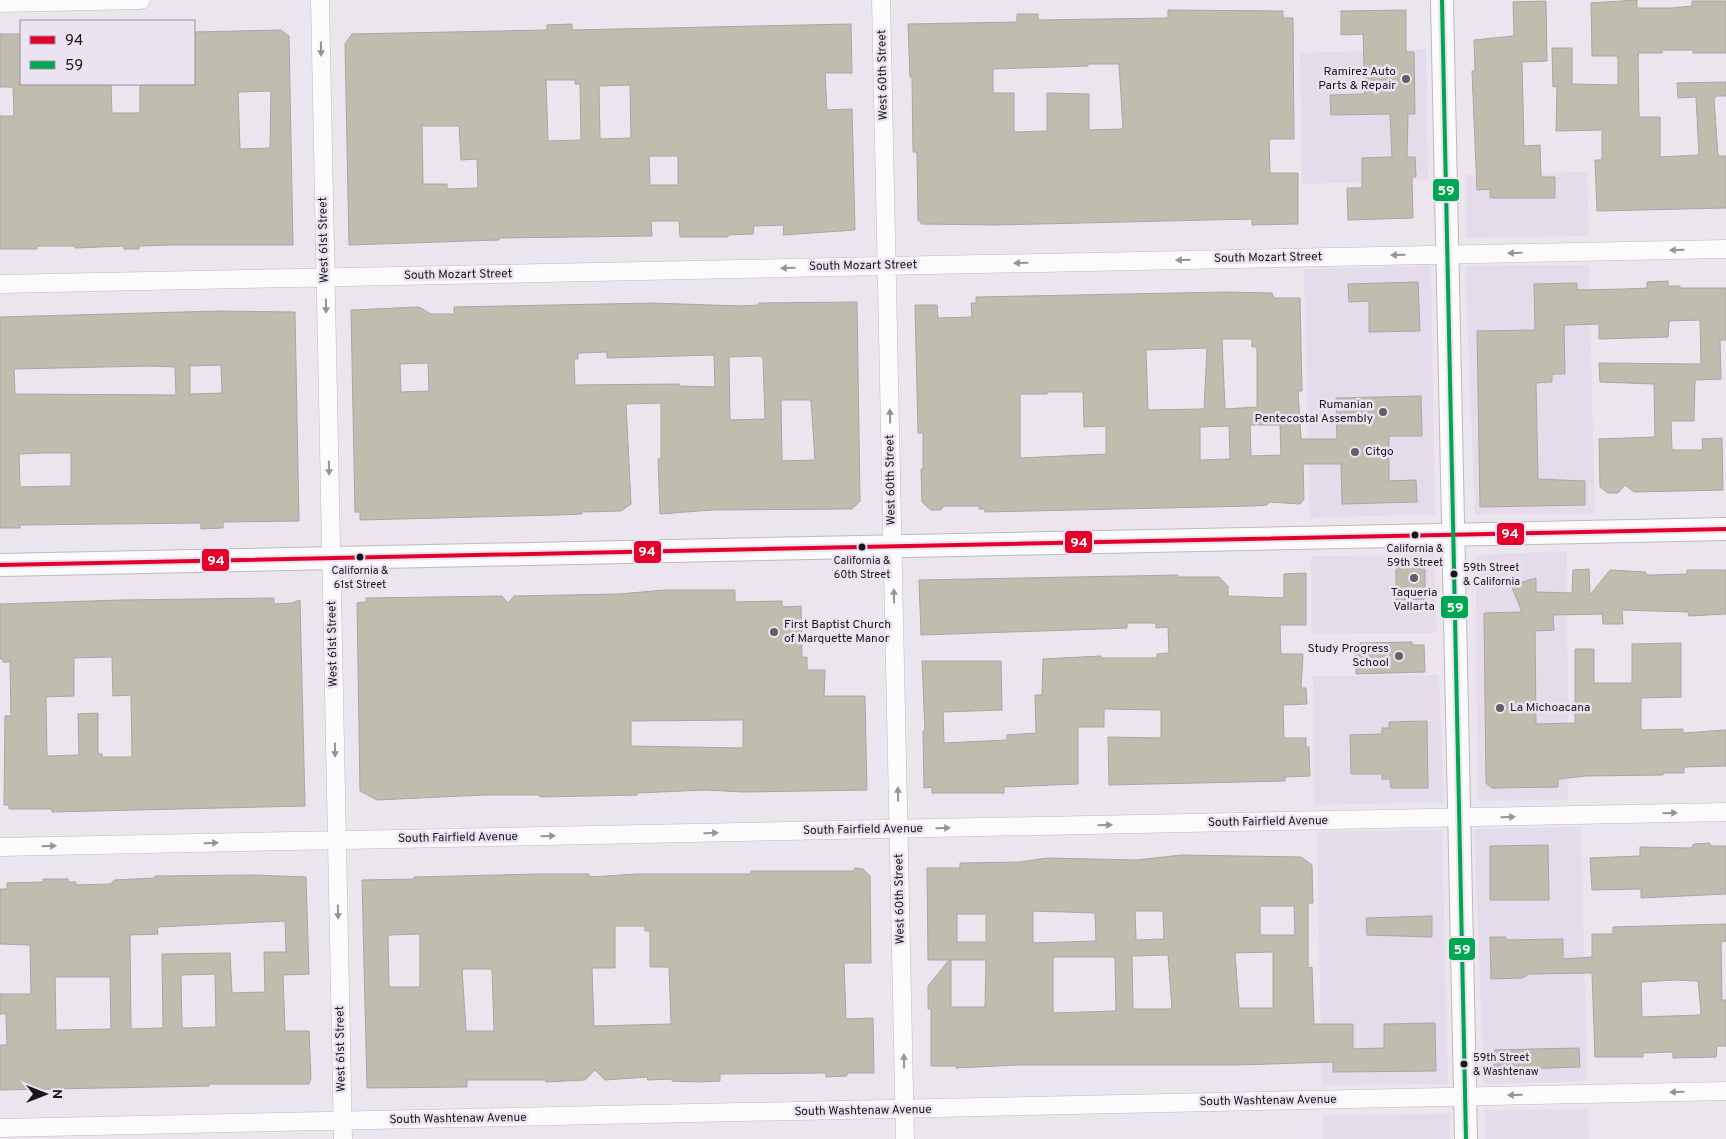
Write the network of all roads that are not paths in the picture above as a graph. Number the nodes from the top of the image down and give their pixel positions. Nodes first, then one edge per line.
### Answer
1 (141, 0) edge
2 (320, 0) edge
3 (881, 0) edge
4 (1442, 0) edge
5 (0, 3) edge
6 (1726, 249) edge
7 (1447, 254) junction
8 (887, 266) junction
9 (325, 278) junction
10 (0, 284) edge
11 (1726, 529) edge
12 (1453, 535) junction
13 (893, 546) junction
14 (331, 558) junction
15 (0, 565) edge
16 (1726, 812) edge
17 (1459, 818) junction
18 (899, 829) junction
19 (337, 840) junction
20 (0, 848) edge
21 (1726, 1091) edge
22 (1465, 1096) junction
23 (905, 1110) junction
24 (343, 1121) junction
25 (0, 1128) edge
26 (343, 1139) edge
27 (905, 1139) edge
28 (1466, 1139) edge

1 - 5 street
2 -> 9 street, West 61st Street
3 - 8 street, West 60th Street
4 - 7 street
6 -> 7 street, South Mozart Street
7 -> 8 street, South Mozart Street
7 - 12 street
8 -> 9 street, South Mozart Street
13 -> 8 street, West 60th Street
9 - 10 street, South Mozart Street
9 -> 14 street, West 61st Street
11 - 12 street
12 - 13 street
12 - 17 street
13 - 14 street
18 -> 13 street, West 60th Street
14 - 15 street
14 -> 19 street, West 61st Street
17 -> 16 street, South Fairfield Avenue
18 -> 17 street, South Fairfield Avenue
17 - 22 street
19 -> 18 street, South Fairfield Avenue
23 -> 18 street, West 60th Street
20 -> 19 street, South Fairfield Avenue
19 -> 24 street, West 61st Street
21 -> 22 street, South Washtenaw Avenue
22 - 23 street, South Washtenaw Avenue
22 - 28 street
23 - 24 street, South Washtenaw Avenue
23 - 27 street, West 60th Street
24 - 25 street, South Washtenaw Avenue
24 - 26 street, West 61st Street

